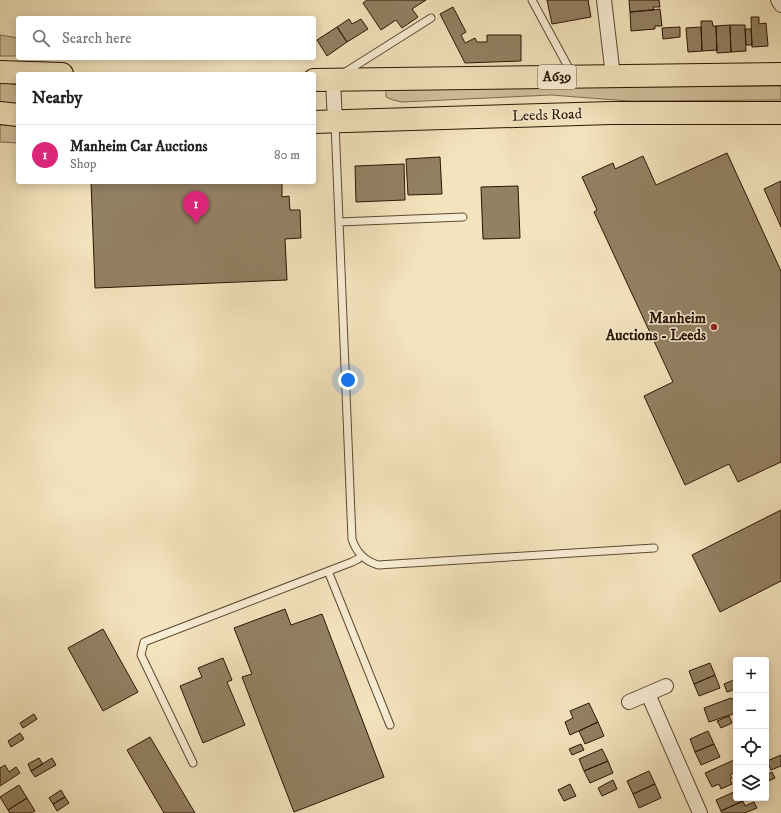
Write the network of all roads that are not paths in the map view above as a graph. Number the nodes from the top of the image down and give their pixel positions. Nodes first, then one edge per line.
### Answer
1 (532, 0) edge
2 (604, 0) edge
3 (778, 0) edge
4 (781, 5) edge
5 (432, 18) dead end
6 (0, 72) edge
7 (16, 73) edge
8 (781, 74) edge
9 (613, 76) junction
10 (573, 77) junction
11 (323, 80) edge
12 (0, 113) edge
13 (781, 113) edge
14 (16, 115) edge
15 (324, 122) edge
16 (463, 217) dead end
17 (339, 222) junction
18 (654, 548) dead end
19 (361, 556) junction
20 (328, 571) junction
21 (666, 686) dead end
22 (648, 694) junction
23 (629, 702) dead end
24 (390, 725) dead end
25 (193, 763) dead end
26 (700, 813) edge

1 - 10 lane
2 - 9 street
3 - 4 street
5 - 11 lane
6 - 7 main road
8 - 9 main road, A639
9 - 10 main road, A639
10 - 11 main road, A639
11 - 15 street
12 - 14 main road
13 - 15 main road, Leeds Road
15 - 17 lane
16 - 17 lane
17 - 19 lane
18 - 19 lane
19 - 20 lane
20 - 24 lane
20 - 25 lane
21 - 22 street
22 - 23 street
22 - 26 street

